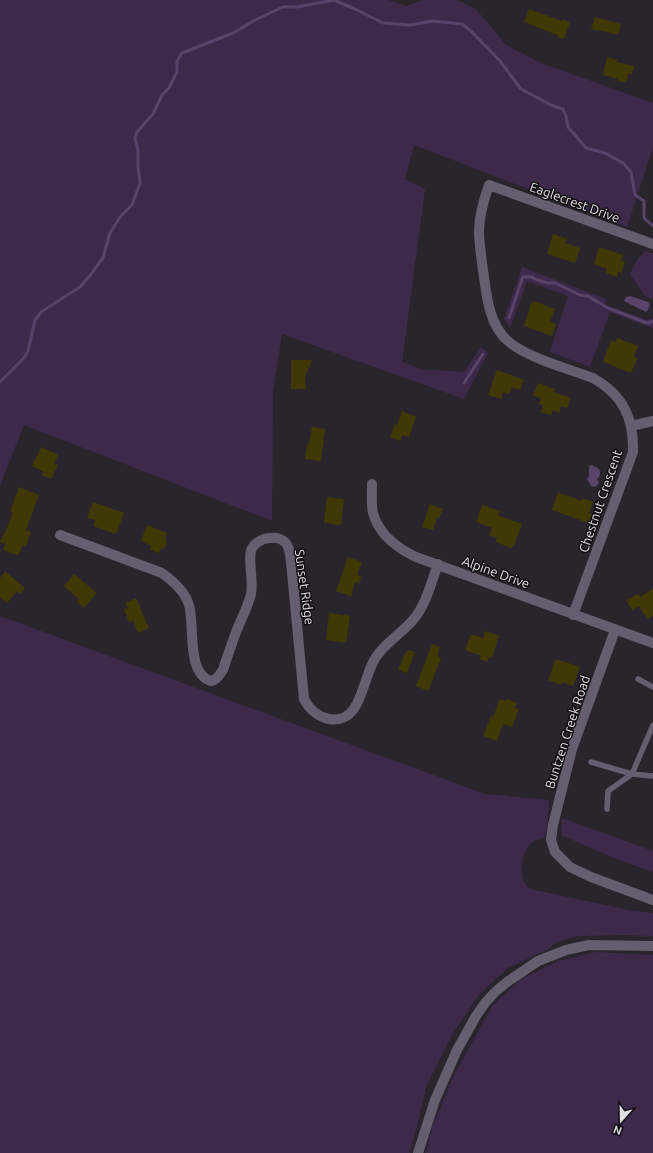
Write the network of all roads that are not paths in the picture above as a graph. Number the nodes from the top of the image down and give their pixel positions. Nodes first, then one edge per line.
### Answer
1 (489, 185) joint
2 (653, 244) edge
3 (653, 421) edge
4 (631, 426) junction
5 (372, 484) dead end
6 (60, 535) dead end
7 (438, 564) junction
8 (573, 614) junction
9 (615, 630) junction
10 (653, 644) edge
11 (638, 678) dead end
12 (653, 687) edge
13 (653, 725) edge
14 (591, 762) dead end
15 (632, 774) junction
16 (653, 776) edge
17 (607, 809) dead end
18 (653, 900) edge
19 (653, 946) edge
20 (418, 1153) edge

1 - 2 street, Eaglecrest Drive
1 - 4 street, Chestnut Crescent
3 - 4 street
4 - 8 street, Chestnut Crescent
5 - 7 street, Alpine Drive
6 - 7 street, Sunset Ridge
7 - 8 street, Alpine Drive
8 - 9 street, Alpine Drive
9 - 10 street, Alpine Drive
9 - 18 street, Buntzen Creek Road
11 - 12 lane
13 - 15 lane
14 - 15 lane
15 - 16 lane
15 - 17 lane
19 - 20 street

